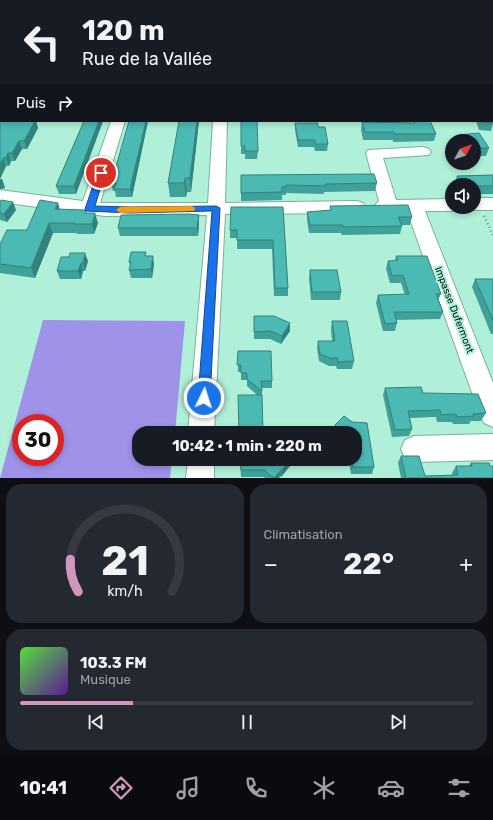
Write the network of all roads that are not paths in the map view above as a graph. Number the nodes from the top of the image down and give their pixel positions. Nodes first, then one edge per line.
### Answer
1 (118, 122) edge
2 (220, 122) edge
3 (423, 152) dead end
4 (0, 196) edge
5 (445, 205) edge
6 (389, 206) junction
7 (414, 206) junction
8 (216, 208) junction
9 (89, 209) junction
10 (493, 415) edge
11 (201, 426) edge
12 (493, 447) edge
13 (414, 449) dead end
14 (201, 466) edge
15 (200, 478) edge

1 - 9 street
2 - 8 street
3 - 6 street
4 - 9 street
5 - 7 street
6 - 7 street
6 - 8 street
7 - 10 street, Impasse Dufermont
8 - 9 street
8 - 11 street
12 - 13 street
14 - 15 street

